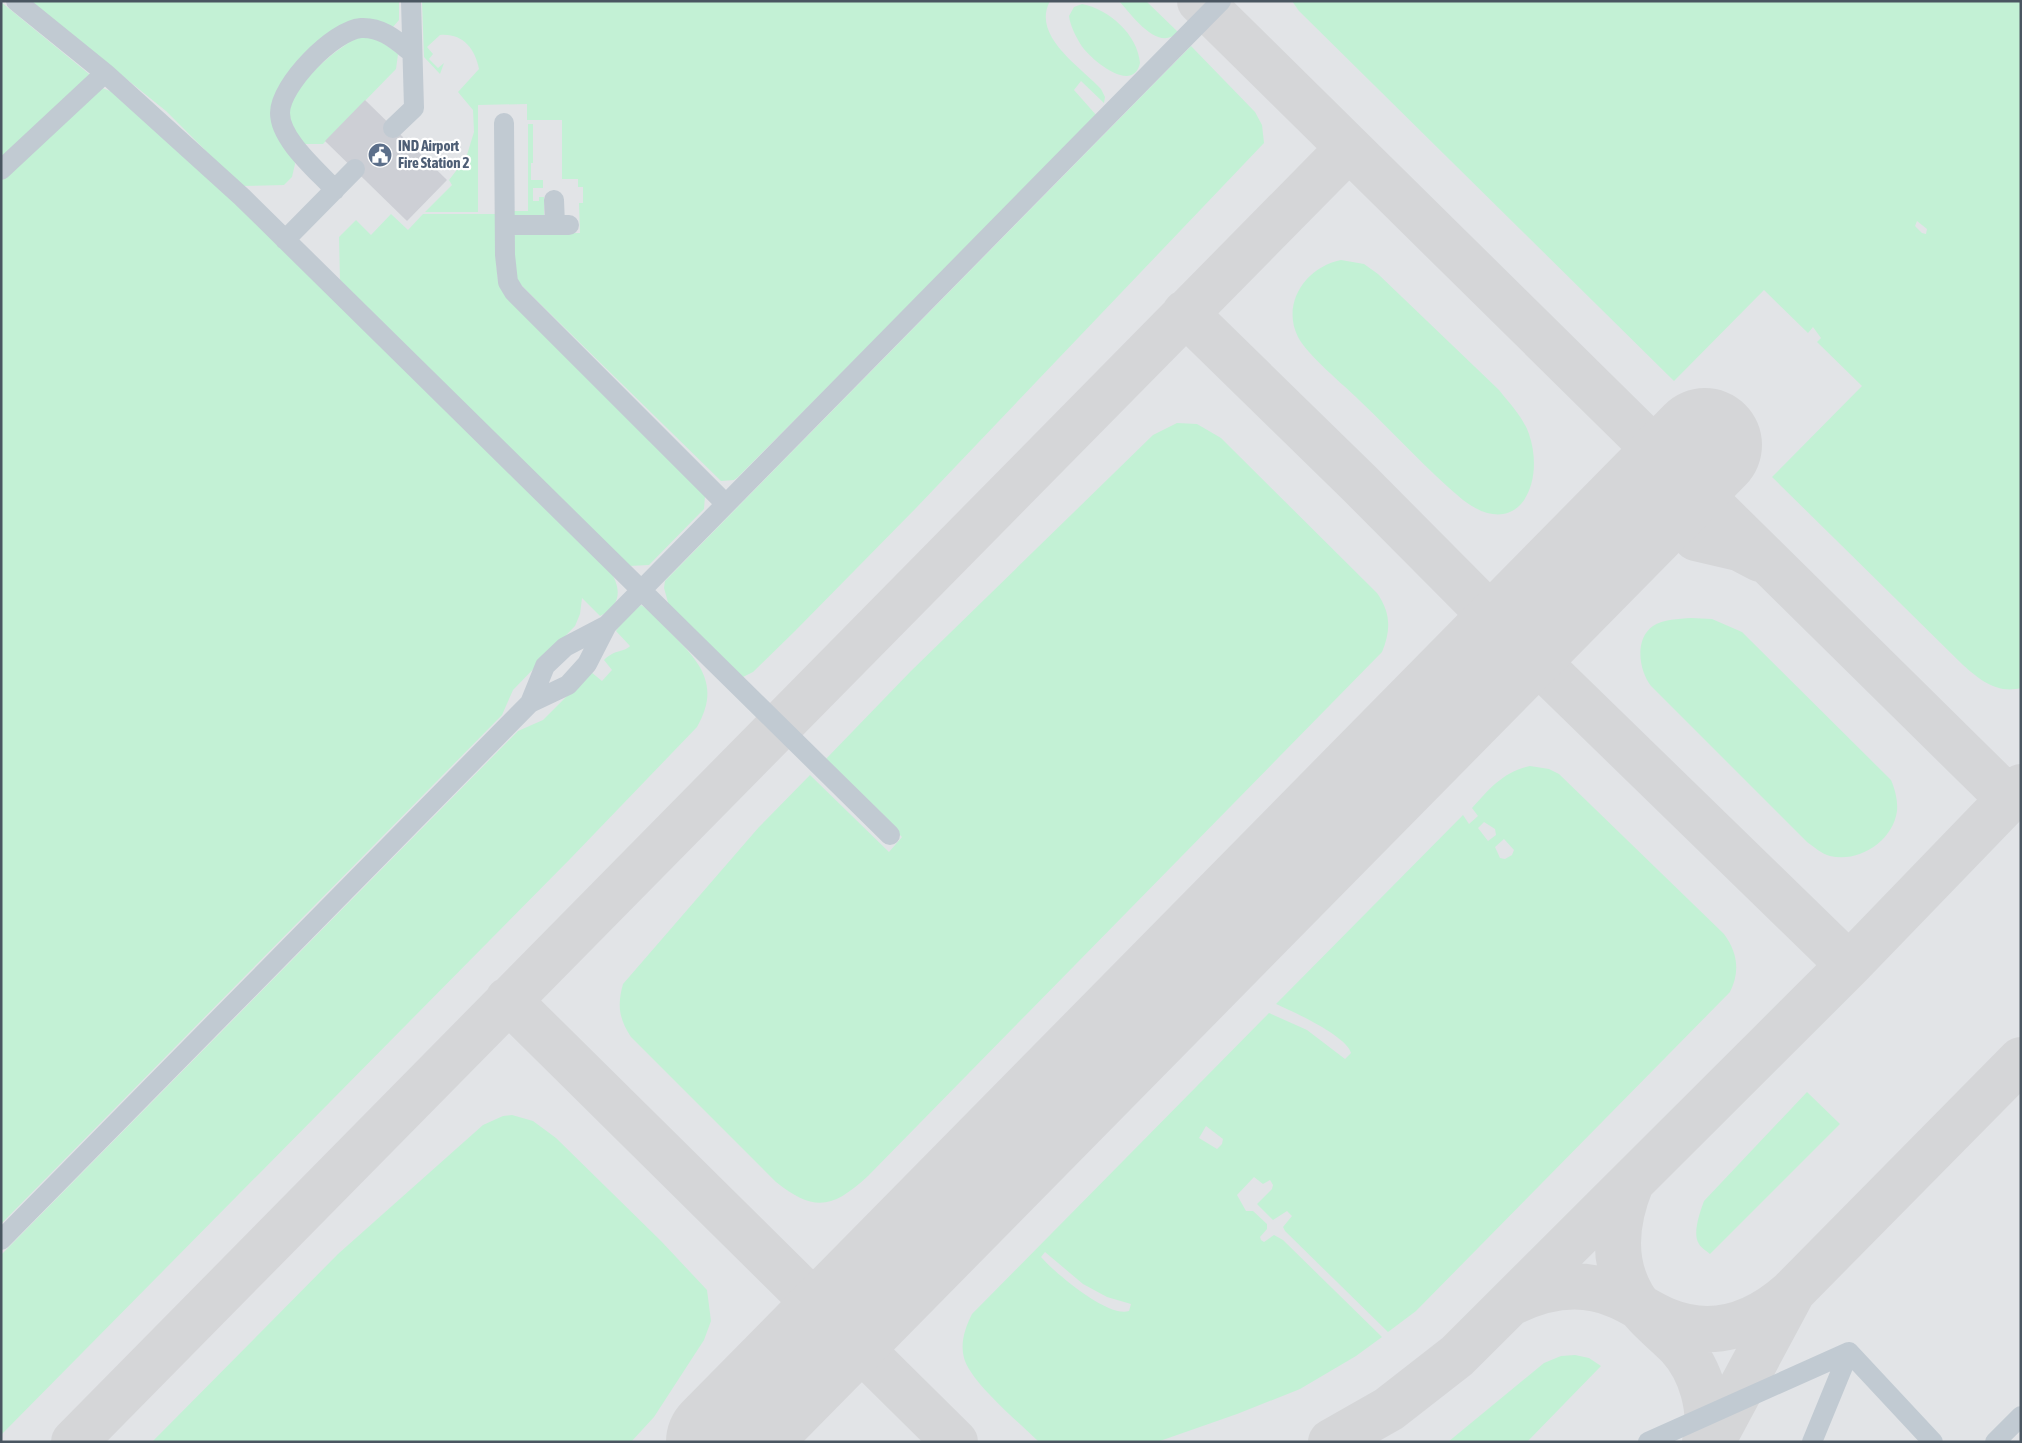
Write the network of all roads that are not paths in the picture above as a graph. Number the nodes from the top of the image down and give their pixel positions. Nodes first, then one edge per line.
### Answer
1 (16, 1) edge
2 (411, 1) edge
3 (1221, 1) edge
4 (411, 52) junction
5 (105, 73) junction
6 (504, 123) dead end
7 (394, 128) dead end
8 (355, 169) dead end
9 (1, 170) edge
10 (335, 190) junction
11 (554, 200) dead end
12 (506, 226) junction
13 (286, 240) junction
14 (726, 504) junction
15 (642, 590) junction
16 (607, 625) junction
17 (530, 703) junction
18 (890, 835) dead end
19 (1, 1240) edge
20 (1849, 1352) junction
21 (2021, 1416) edge
22 (1648, 1442) edge
23 (1812, 1442) edge
24 (1933, 1442) edge
25 (1995, 1442) edge

1 - 5 lane
2 - 4 lane
3 - 14 lane
4 - 7 lane
4 - 10 lane
5 - 9 lane
5 - 13 lane
6 - 12 lane
8 - 10 lane
10 - 13 lane
11 - 12 lane
12 - 14 lane
13 - 15 lane
14 - 15 lane
15 - 16 lane
15 - 18 lane
16 - 17 lane
16 - 17 lane
17 - 19 lane
20 - 22 lane
20 - 23 lane
20 - 24 lane
21 - 25 lane

